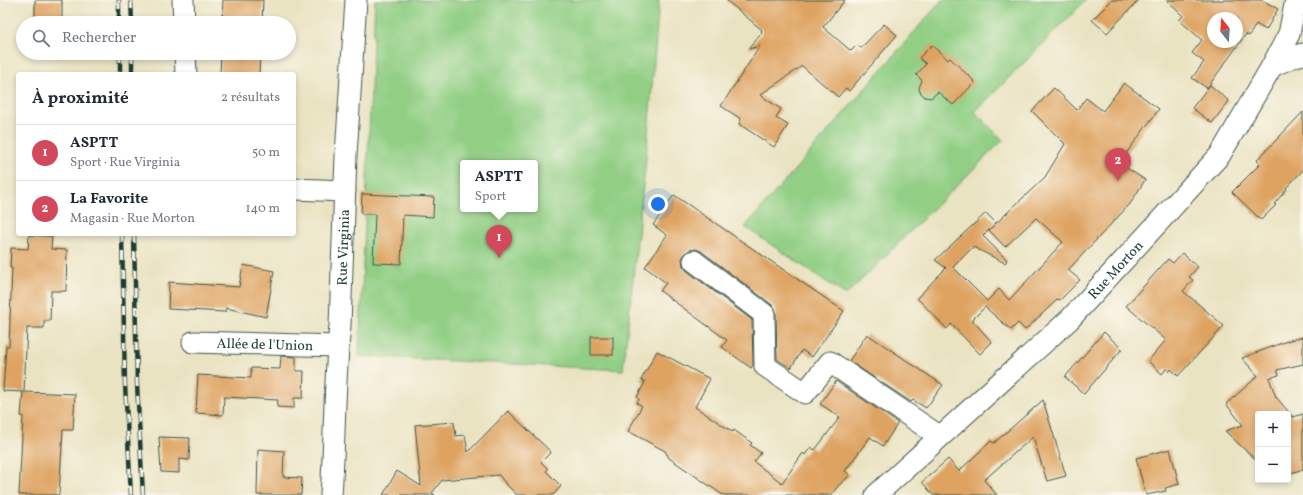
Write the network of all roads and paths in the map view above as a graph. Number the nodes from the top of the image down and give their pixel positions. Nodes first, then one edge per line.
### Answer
1 (183, 0) edge
2 (356, 0) edge
3 (1296, 0) edge
4 (184, 16) edge
5 (1303, 54) edge
6 (185, 60) edge
7 (1272, 66) junction
8 (186, 72) edge
9 (296, 189) edge
10 (345, 191) junction
11 (694, 261) dead end
12 (193, 342) dead end
13 (338, 346) junction
14 (939, 436) junction
15 (331, 495) edge
16 (876, 495) edge

1 - 4 street
2 - 10 street, Rue Virginia
3 - 7 street, Rue Morton
5 - 7 street
6 - 8 street
7 - 14 street, Rue Morton
9 - 10 street
10 - 13 street, Rue Virginia
11 - 14 street
12 - 13 street, Allée de l'Union
13 - 15 street, Rue Virginia
14 - 16 street, Rue Morton

